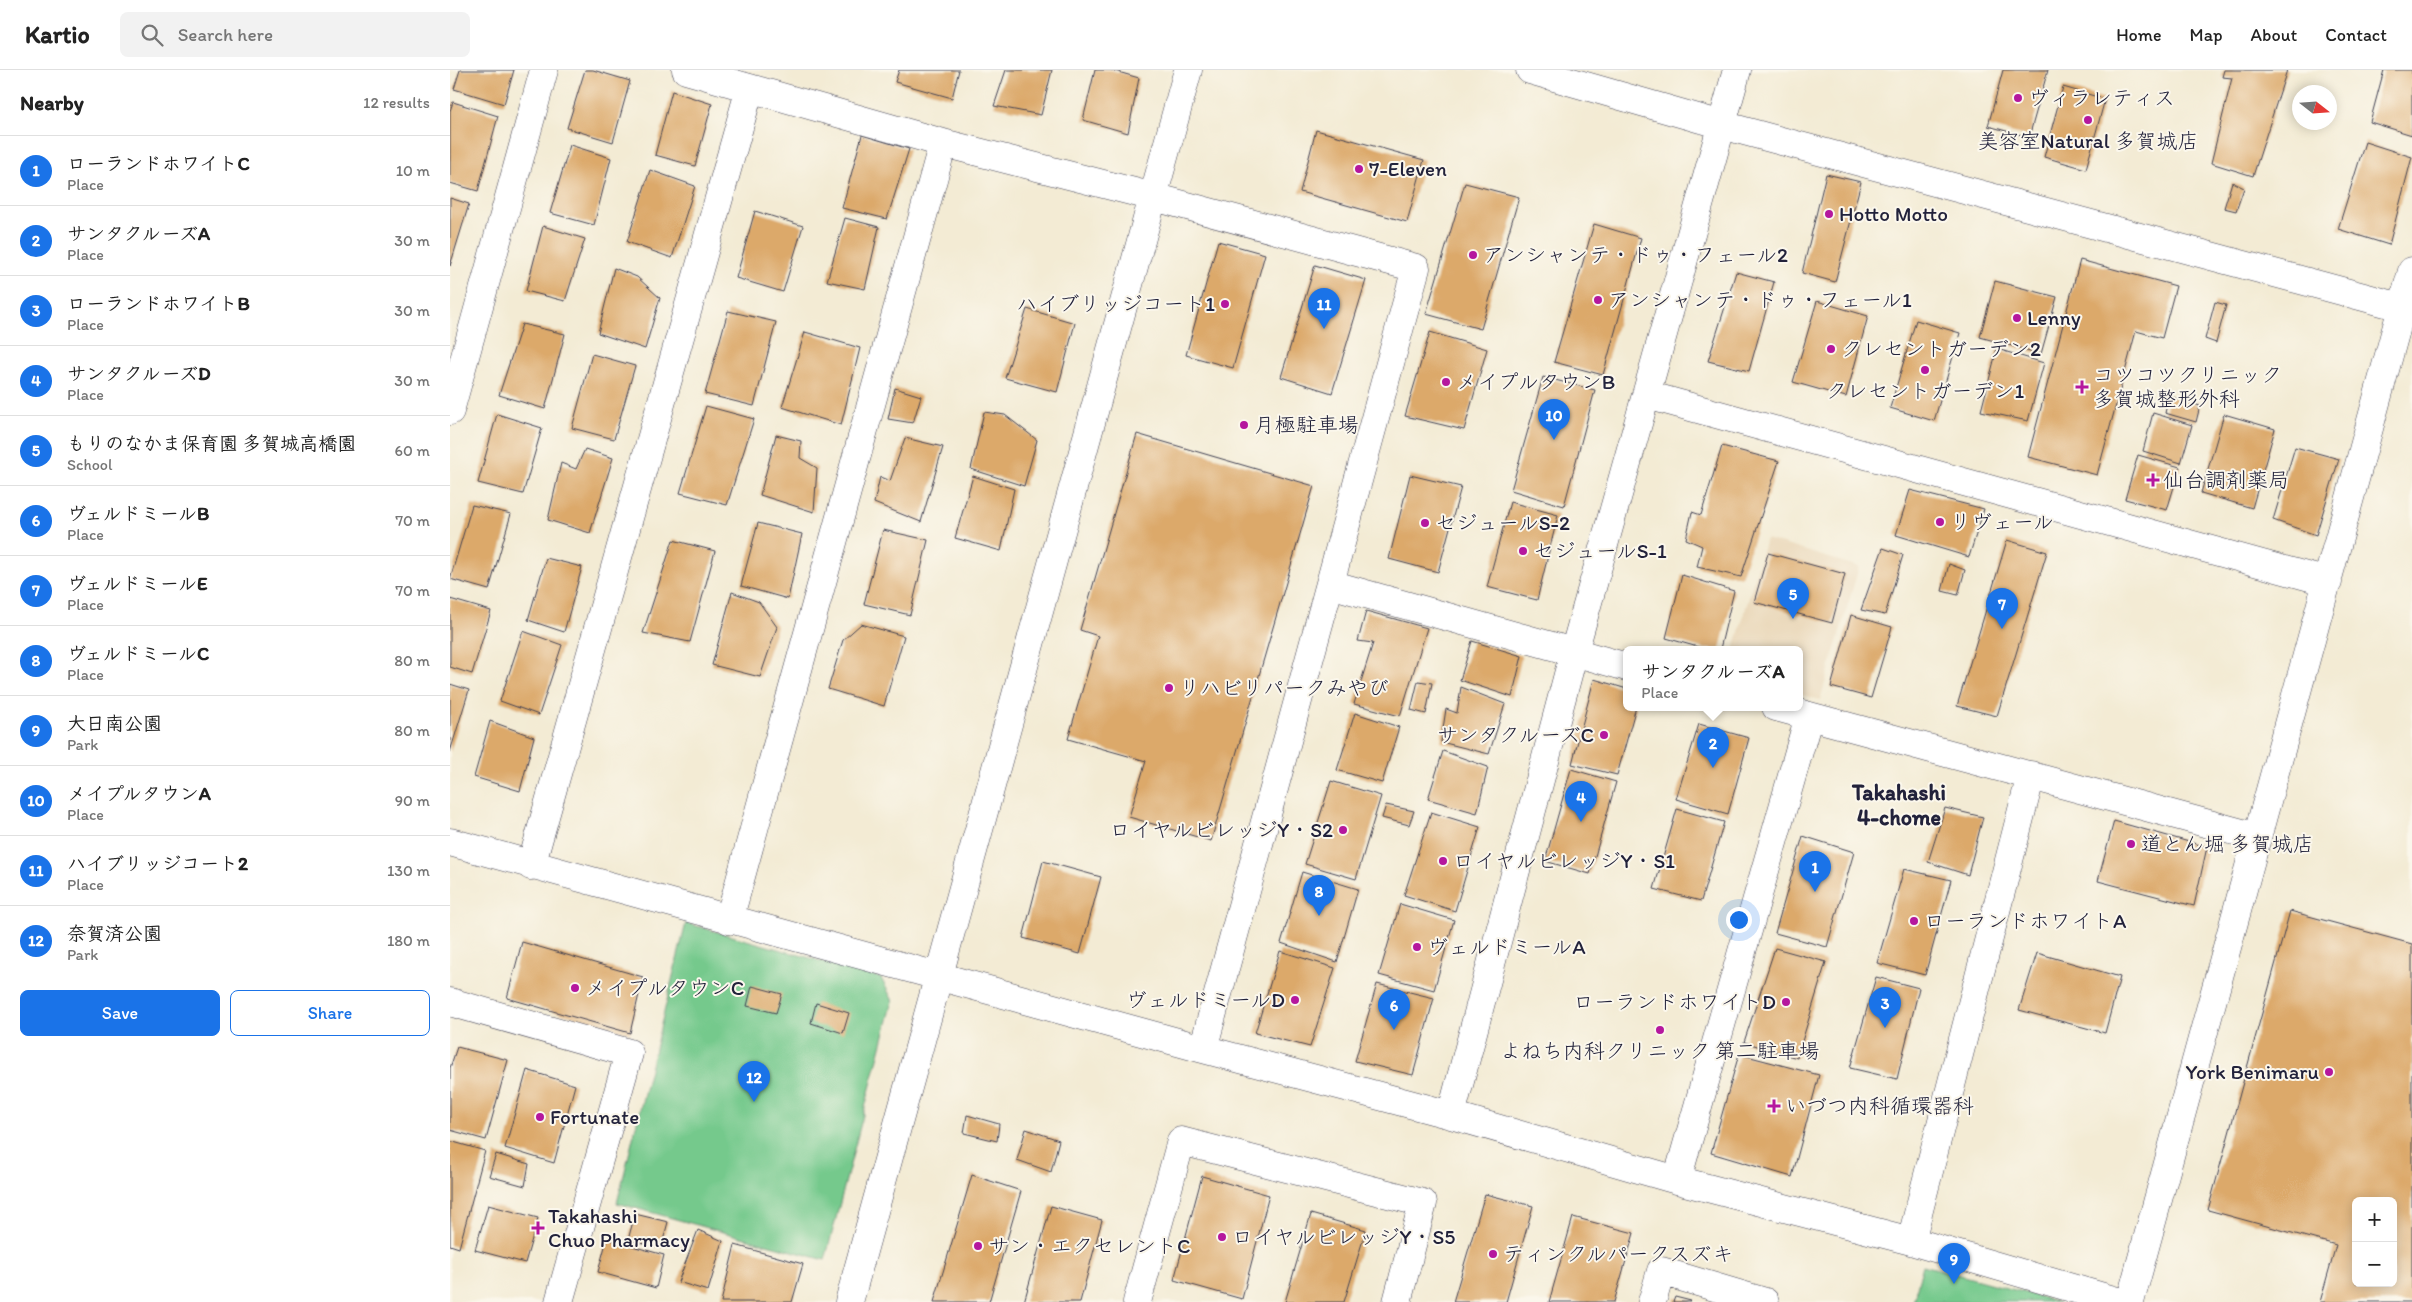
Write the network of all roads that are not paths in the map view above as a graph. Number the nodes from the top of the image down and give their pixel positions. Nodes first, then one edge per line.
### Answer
1 (544, 70) edge
2 (686, 70) edge
3 (1188, 70) edge
4 (1530, 70) edge
5 (1737, 70) edge
6 (750, 88) junction
7 (1722, 125) junction
8 (943, 143) junction
9 (1154, 197) junction
10 (2412, 271) edge
11 (2407, 309) edge
12 (1647, 395) junction
13 (450, 411) edge
14 (2328, 582) junction
15 (1330, 584) junction
16 (1574, 652) junction
17 (1623, 665) edge
18 (1791, 711) edge
19 (1809, 716) junction
20 (2032, 775) junction
21 (2257, 837) junction
22 (450, 842) edge
23 (531, 866) junction
24 (729, 920) junction
25 (938, 976) junction
26 (450, 1002) edge
27 (1203, 1049) junction
28 (1451, 1114) junction
29 (1677, 1180) junction
30 (1911, 1242) junction
31 (559, 1302) edge
32 (849, 1302) edge
33 (1137, 1302) edge
34 (1397, 1302) edge
35 (1652, 1302) edge
36 (1766, 1302) edge
37 (2120, 1302) edge
38 (2130, 1302) edge

1 - 13 street
2 - 6 street
3 - 9 street
4 - 7 street
5 - 7 street
6 - 8 street
6 - 23 street
7 - 11 street
7 - 12 street
8 - 9 street
8 - 24 street
9 - 15 street
9 - 25 street
10 - 11 street
11 - 14 street
12 - 14 street
12 - 16 street
14 - 21 street
15 - 16 street
15 - 27 street
16 - 17 street
16 - 28 street
18 - 19 street
19 - 20 street
19 - 29 street
20 - 21 street
20 - 30 street
21 - 38 street
22 - 23 street
23 - 24 street
24 - 25 street
25 - 27 street
25 - 32 street
26 - 31 street
27 - 28 street
28 - 29 street
29 - 30 street
30 - 37 street
33 - 34 street
35 - 36 street

